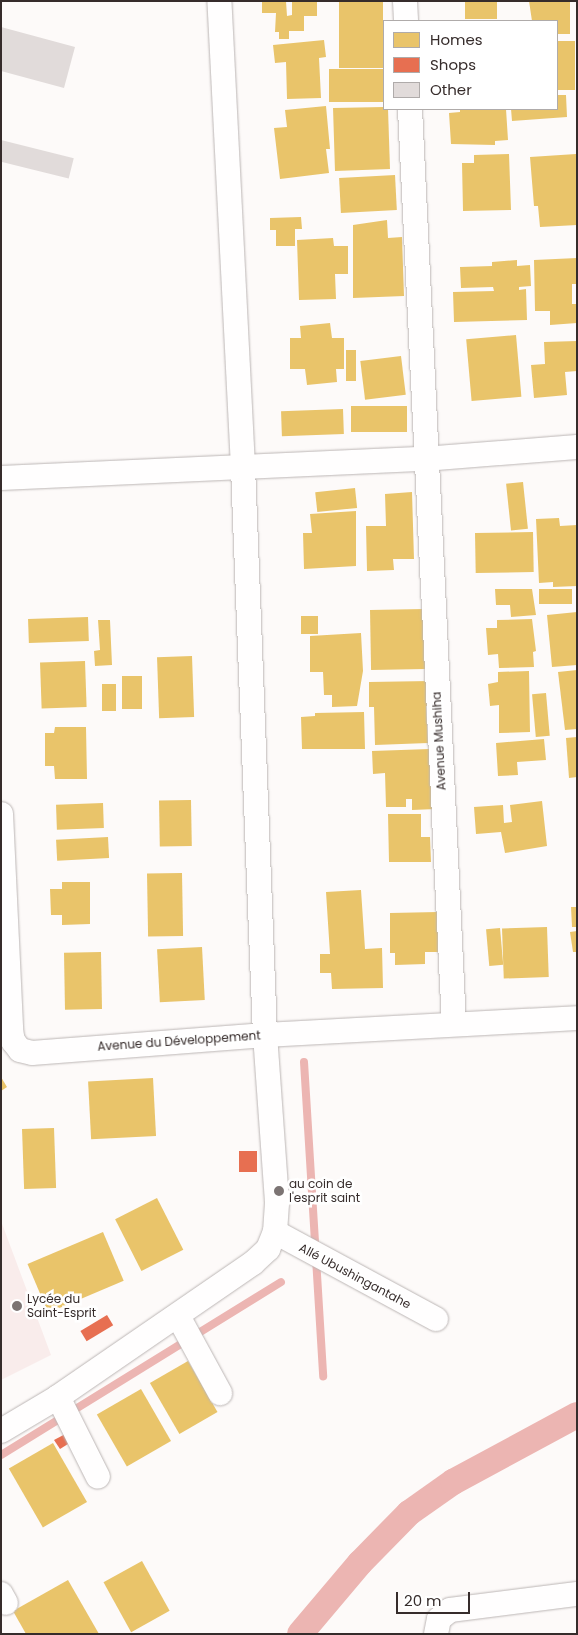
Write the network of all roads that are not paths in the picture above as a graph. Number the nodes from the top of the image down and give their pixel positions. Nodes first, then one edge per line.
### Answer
1 (219, 1) edge
2 (405, 1) edge
3 (406, 20) edge
4 (410, 110) edge
5 (577, 447) edge
6 (424, 459) junction
7 (243, 467) junction
8 (1, 478) edge
9 (1, 814) edge
10 (577, 1018) edge
11 (454, 1024) junction
12 (265, 1035) junction
13 (275, 1232) junction
14 (178, 1316) junction
15 (436, 1319) dead end
16 (220, 1393) dead end
17 (58, 1397) junction
18 (1, 1430) edge
19 (98, 1477) dead end
20 (577, 1594) edge
21 (436, 1634) edge

1 - 7 street
2 - 3 street
4 - 6 street, Avenue Mushiha
5 - 6 street
6 - 7 street
6 - 11 street, Avenue Mushiha
7 - 8 street
7 - 12 street
9 - 12 street, Avenue du Développement
10 - 11 street, Avenue du Développement
11 - 12 street, Avenue du Développement
12 - 13 street
13 - 14 street
13 - 15 street, Allé Ubushingantahe
14 - 16 street
14 - 17 street
17 - 18 street
17 - 19 street
20 - 21 street

